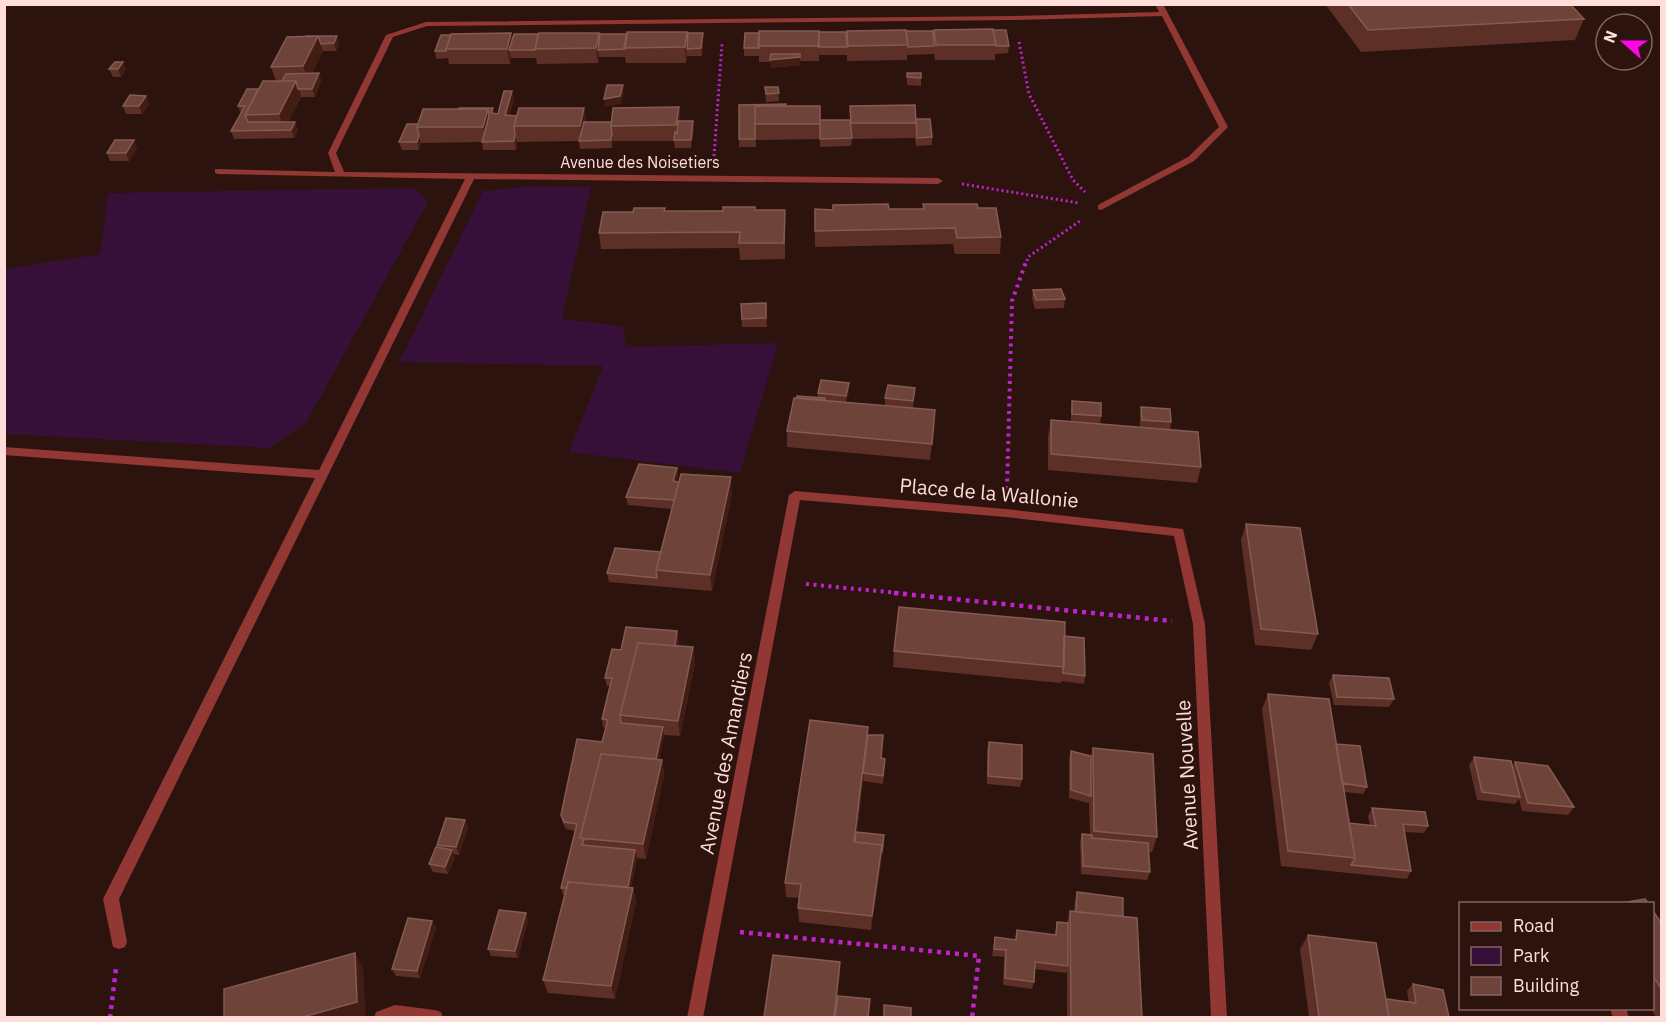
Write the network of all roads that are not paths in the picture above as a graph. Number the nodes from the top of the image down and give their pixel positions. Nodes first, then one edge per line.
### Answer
1 (1159, 4) edge
2 (1163, 14) junction
3 (218, 171) dead end
4 (341, 175) junction
5 (471, 176) junction
6 (938, 181) road end
7 (1101, 207) road end
8 (4, 451) edge
9 (323, 474) junction
10 (795, 495) joint
11 (1179, 532) joint
12 (119, 942) road end
13 (382, 1017) edge
14 (435, 1017) edge
15 (695, 1017) edge
16 (1219, 1017) edge

1 - 2 street
2 - 4 street
2 - 7 street
3 - 4 street, Avenue des Noisetiers
4 - 5 street, Avenue des Noisetiers
5 - 6 street, Avenue des Noisetiers
5 - 9 street
8 - 9 street
9 - 12 street
10 - 11 street, Place de la Wallonie
10 - 15 street, Avenue des Amandiers
11 - 16 street, Avenue Nouvelle
13 - 14 street

